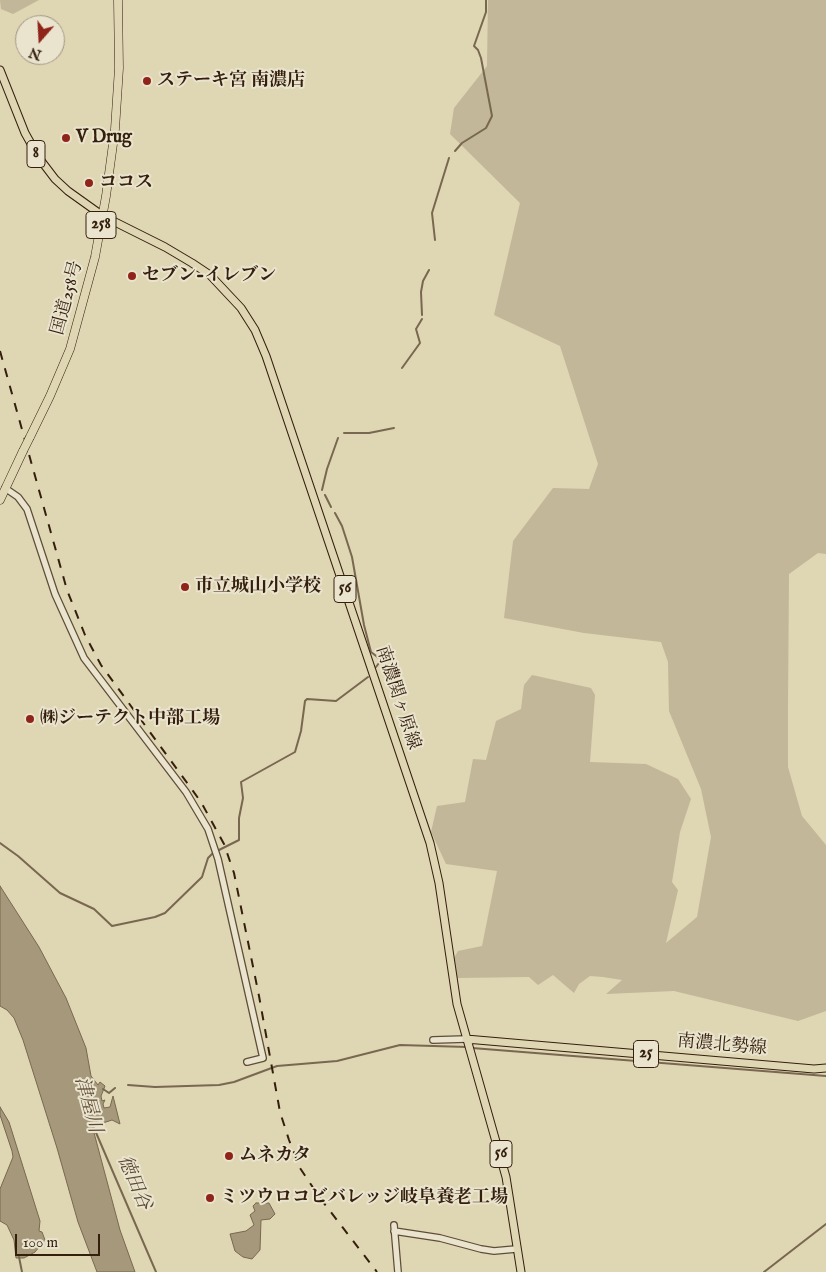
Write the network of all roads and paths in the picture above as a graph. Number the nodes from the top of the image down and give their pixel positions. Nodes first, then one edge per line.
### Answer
1 (118, 0) edge
2 (0, 70) edge
3 (103, 216) junction
4 (5, 488) junction
5 (0, 500) edge
6 (466, 1039) junction
7 (433, 1040) dead end
8 (247, 1062) dead end
9 (826, 1068) edge
10 (516, 1249) junction
11 (398, 1272) edge
12 (520, 1272) edge

1 - 3 highway, 国道258号 / 258
2 - 3 main road, 8
3 - 4 highway, 国道258号 / 258, bridge
3 - 6 main road, 南濃関ヶ原線 / 56
4 - 5 highway, 国道258号 / 258
4 - 8 street
6 - 7 street
6 - 9 main road, 南濃北勢線 / 25
6 - 10 main road, 南濃関ヶ原線 / 56
10 - 11 street
10 - 12 main road, 南濃関ヶ原線 / 56

